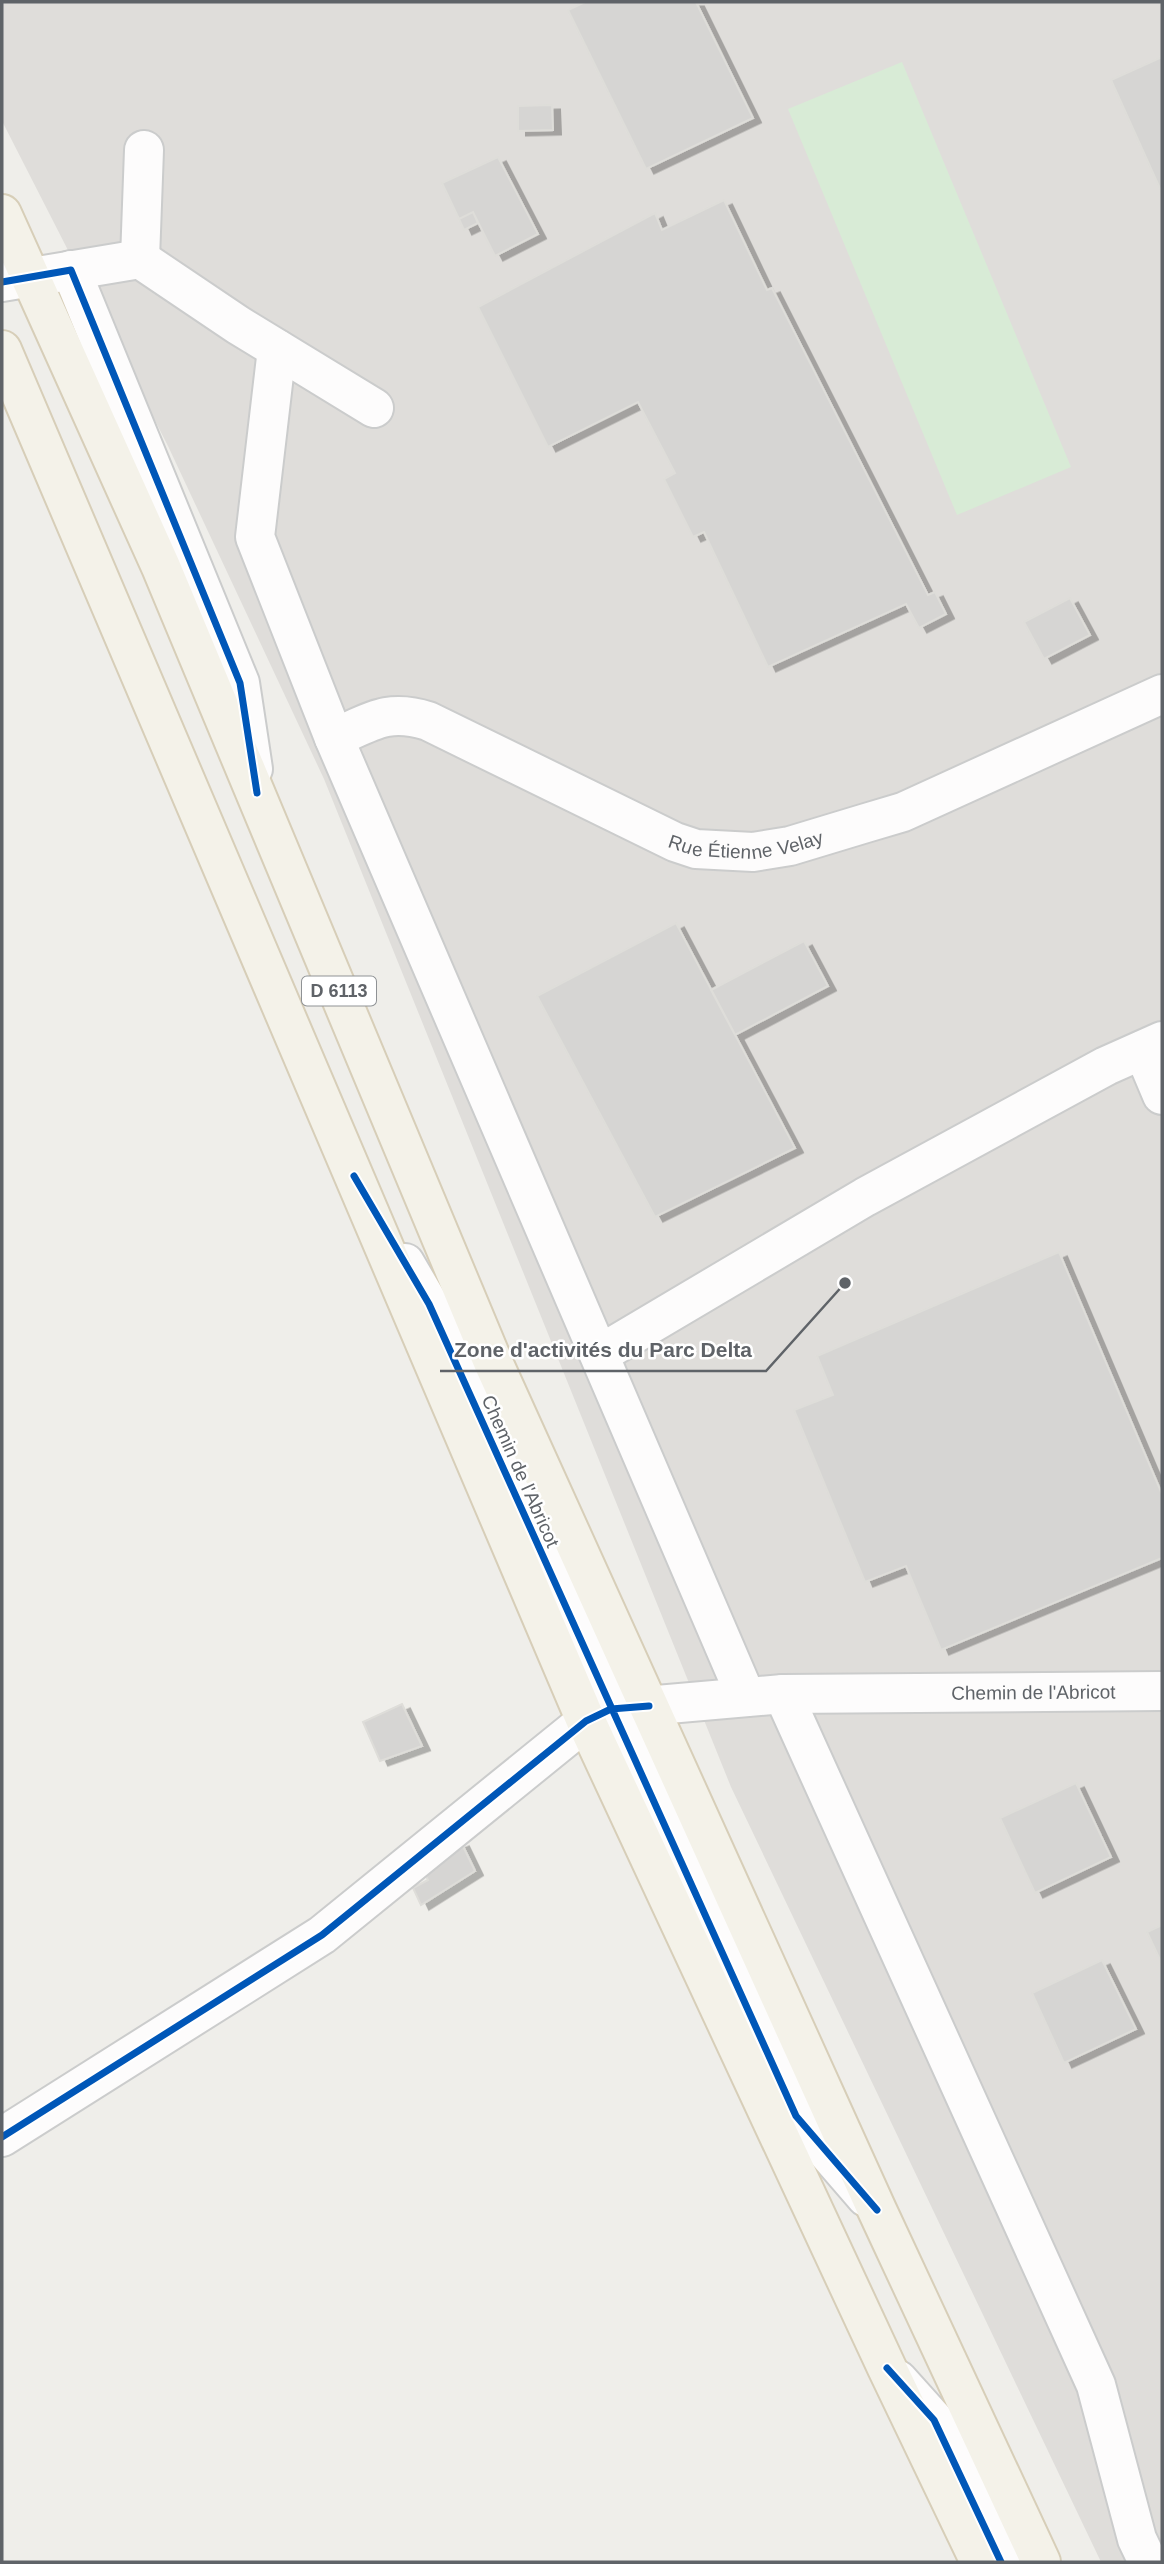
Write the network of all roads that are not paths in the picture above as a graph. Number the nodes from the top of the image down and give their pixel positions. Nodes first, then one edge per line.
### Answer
1 (144, 150) dead end
2 (2, 214) edge
3 (140, 259) junction
4 (71, 270) junction
5 (15, 279) edge
6 (277, 349) junction
7 (2, 350) edge
8 (374, 408) dead end
9 (1162, 694) edge
10 (334, 738) junction
11 (257, 793) junction
12 (1152, 1045) edge
13 (1162, 1095) edge
14 (600, 1354) junction
15 (1162, 1691) edge
16 (764, 1695) junction
17 (649, 1706) junction
18 (599, 1715) junction
19 (2, 2137) edge
20 (877, 2210) junction
21 (887, 2368) junction
22 (980, 2562) edge
23 (1001, 2562) edge
24 (1041, 2562) edge
25 (1148, 2562) edge

1 - 3 street
2 - 5 main road, D 6113
3 - 4 street
3 - 6 street
4 - 5 street
4 - 11 street
5 - 11 main road, D 6113
6 - 8 street
6 - 10 street
7 - 18 main road, D 6113
9 - 10 street, Rue Étienne Velay
10 - 14 street
11 - 17 main road, D 6113
12 - 13 street
12 - 14 street
14 - 16 street
15 - 16 street, Chemin de l'Abricot
16 - 17 street, Chemin de l'Abricot
16 - 25 street
17 - 18 street, Chemin de l'Abricot
17 - 20 main road, D 6113
18 - 19 street
18 - 20 street
18 - 21 main road, D 6113
20 - 24 main road, D 6113
21 - 22 main road, D 6113
21 - 23 street

